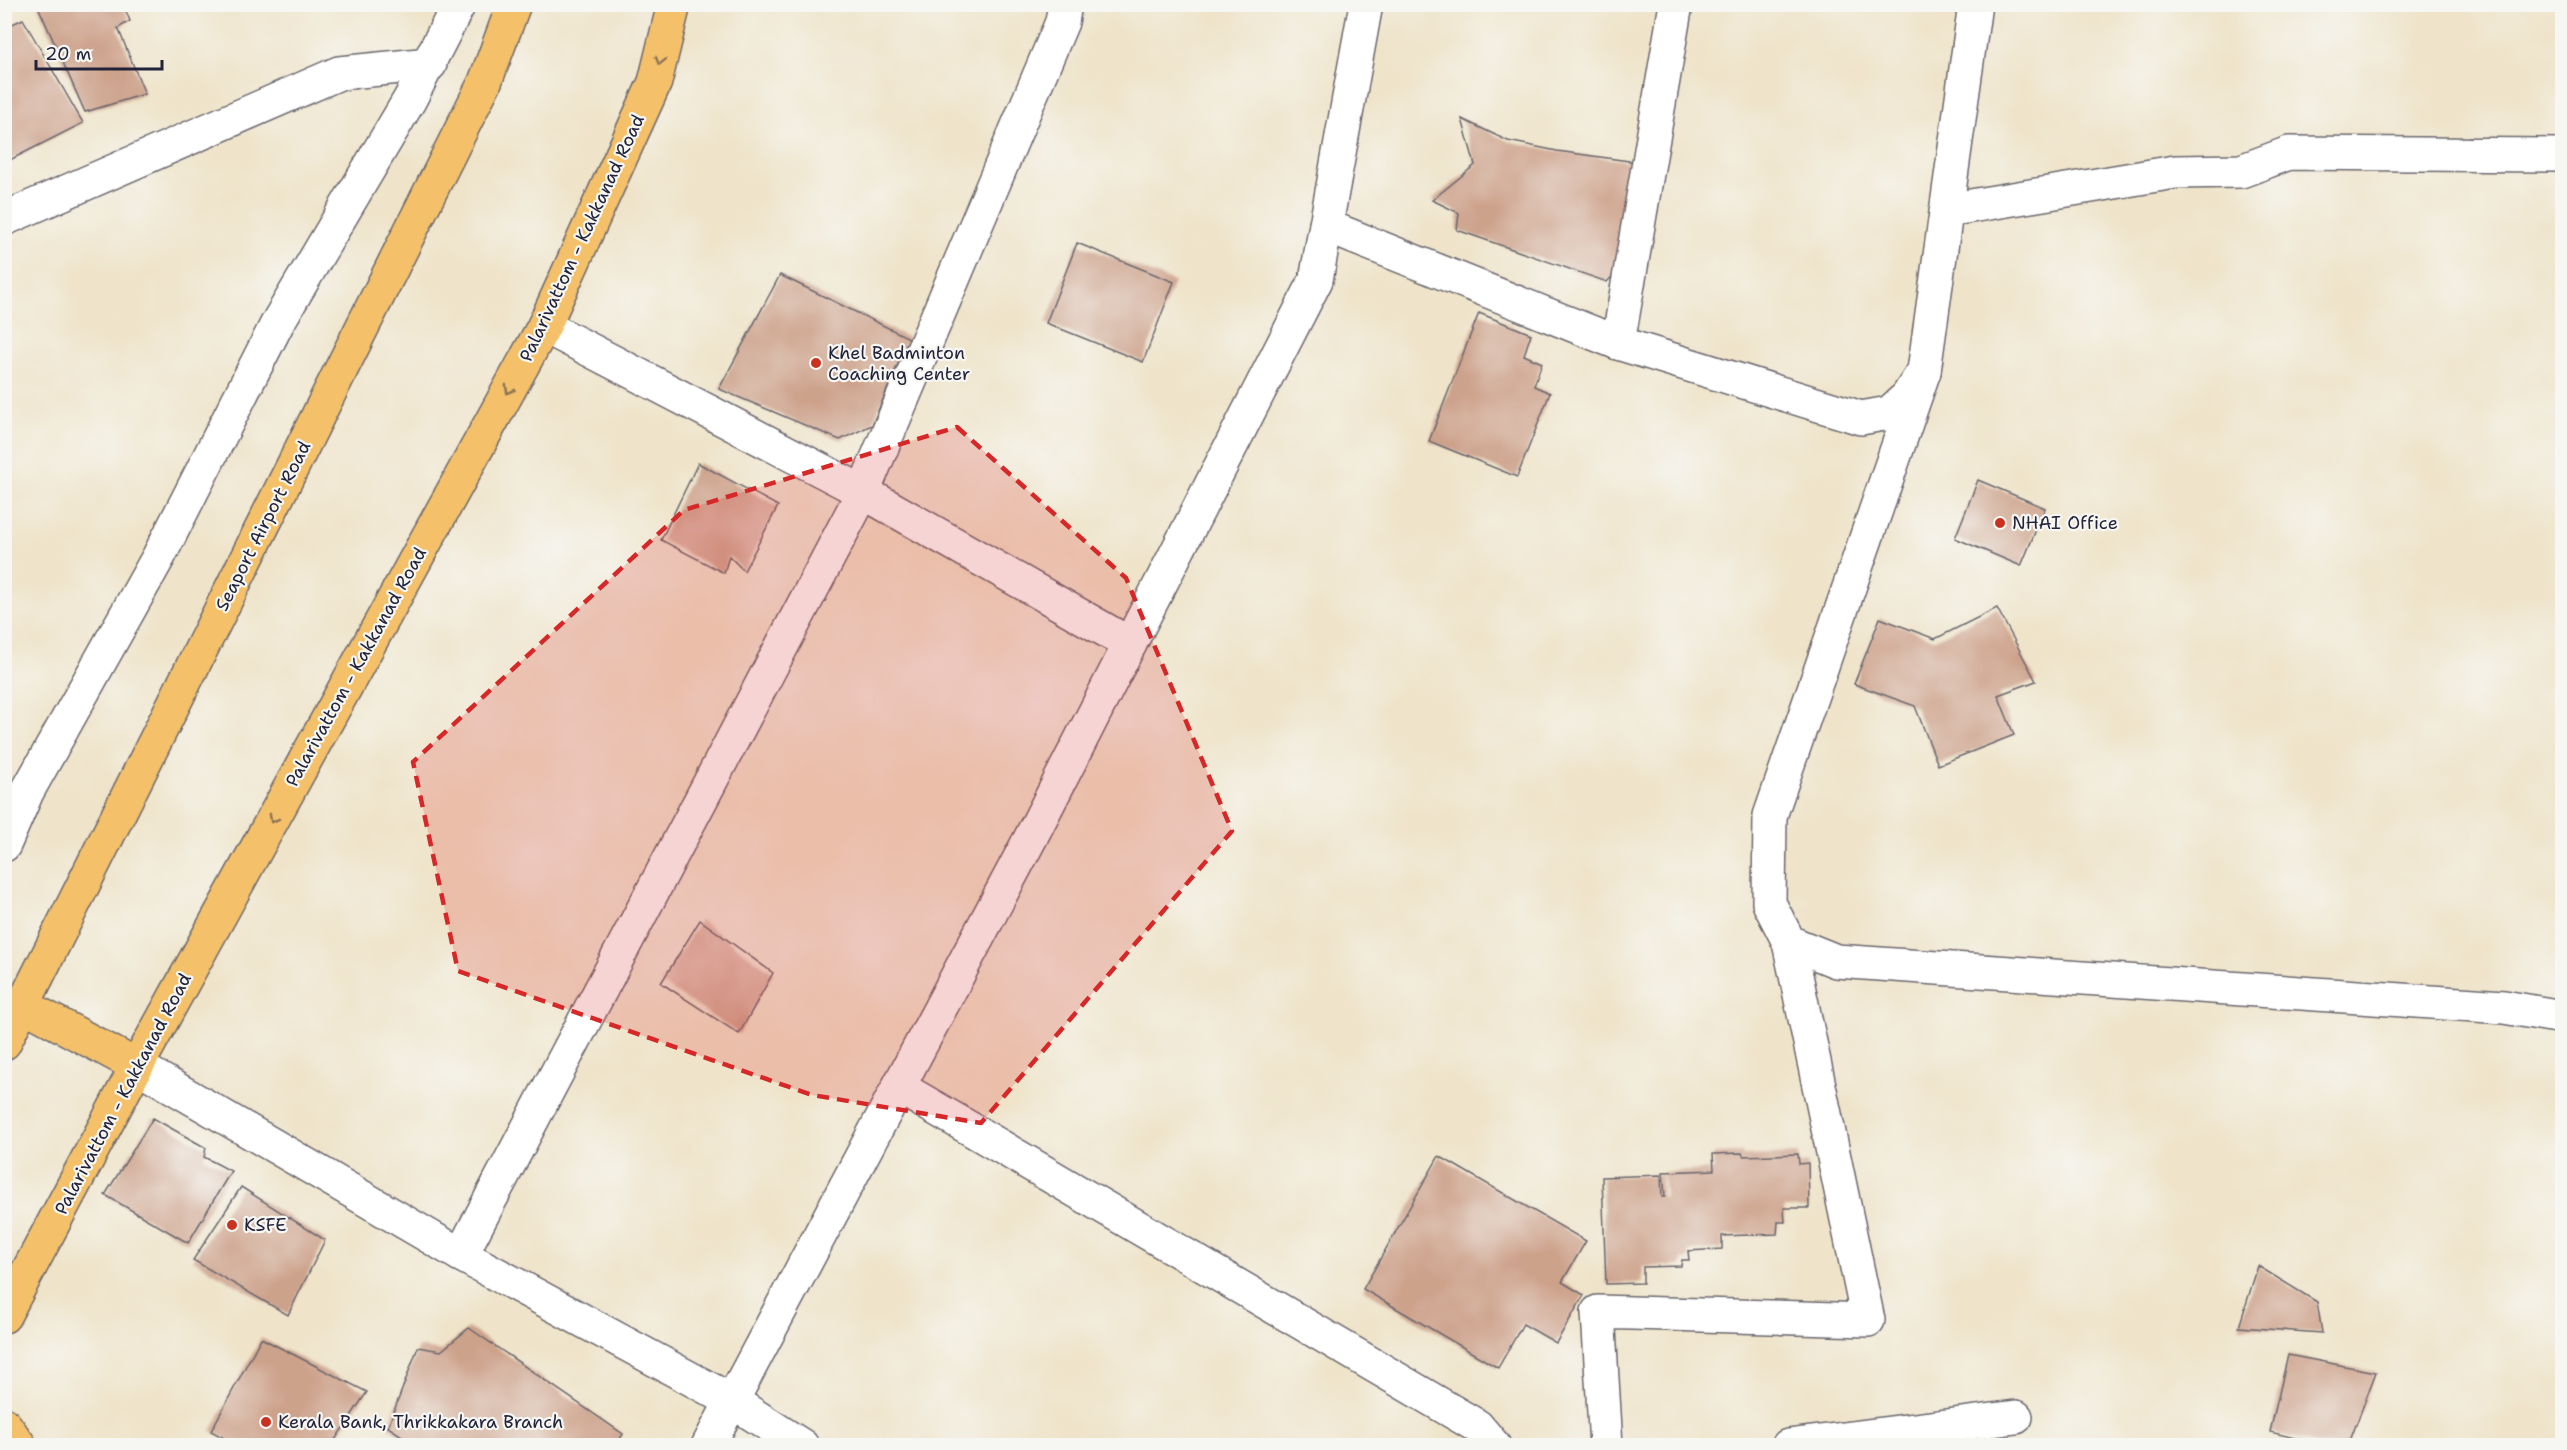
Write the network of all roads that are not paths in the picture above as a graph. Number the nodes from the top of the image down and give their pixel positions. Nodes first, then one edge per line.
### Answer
1 (459, 4) edge
2 (514, 4) edge
3 (674, 4) edge
4 (1065, 4) edge
5 (1366, 4) edge
6 (1676, 4) edge
7 (1975, 4) edge
8 (430, 64) junction
9 (2557, 155) dead end
10 (1947, 210) junction
11 (5, 219) edge
12 (4, 225) edge
13 (1326, 226) junction
14 (544, 326) junction
15 (1618, 343) junction
16 (1924, 370) junction
17 (863, 492) junction
18 (1130, 644) junction
19 (4, 845) edge
20 (1789, 942) junction
21 (14, 1000) edge
22 (2562, 1017) edge
23 (4, 1043) edge
24 (137, 1066) junction
25 (899, 1087) junction
26 (460, 1255) junction
27 (4, 1316) edge
28 (732, 1401) junction
29 (2016, 1418) dead end
30 (4, 1424) edge
31 (20, 1446) edge
32 (708, 1446) edge
33 (802, 1446) edge
34 (1494, 1446) edge
35 (1606, 1446) edge
36 (1788, 1446) edge

1 - 8 street
2 - 21 main road, Seaport Airport Road
3 -> 14 main road, Palarivattom - Kakkanad Road
4 - 17 street
5 - 13 street
6 - 15 street
7 - 10 street
8 - 11 street
8 - 19 street
9 - 10 street
10 - 16 street
11 - 12 street
13 - 15 street
13 - 18 street
14 - 17 street
14 -> 24 main road, Palarivattom - Kakkanad Road
15 - 16 street
16 - 20 street
17 - 18 street
17 - 26 street
18 - 25 street
20 - 22 street
20 - 35 street
21 - 23 main road, Seaport Airport Road
21 - 24 main road
24 - 26 street
24 - 27 main road, Palarivattom - Kakkanad Road
25 - 28 street
25 - 34 street
26 - 28 street
28 - 32 street
28 - 33 street
29 - 36 street
30 - 31 main road

